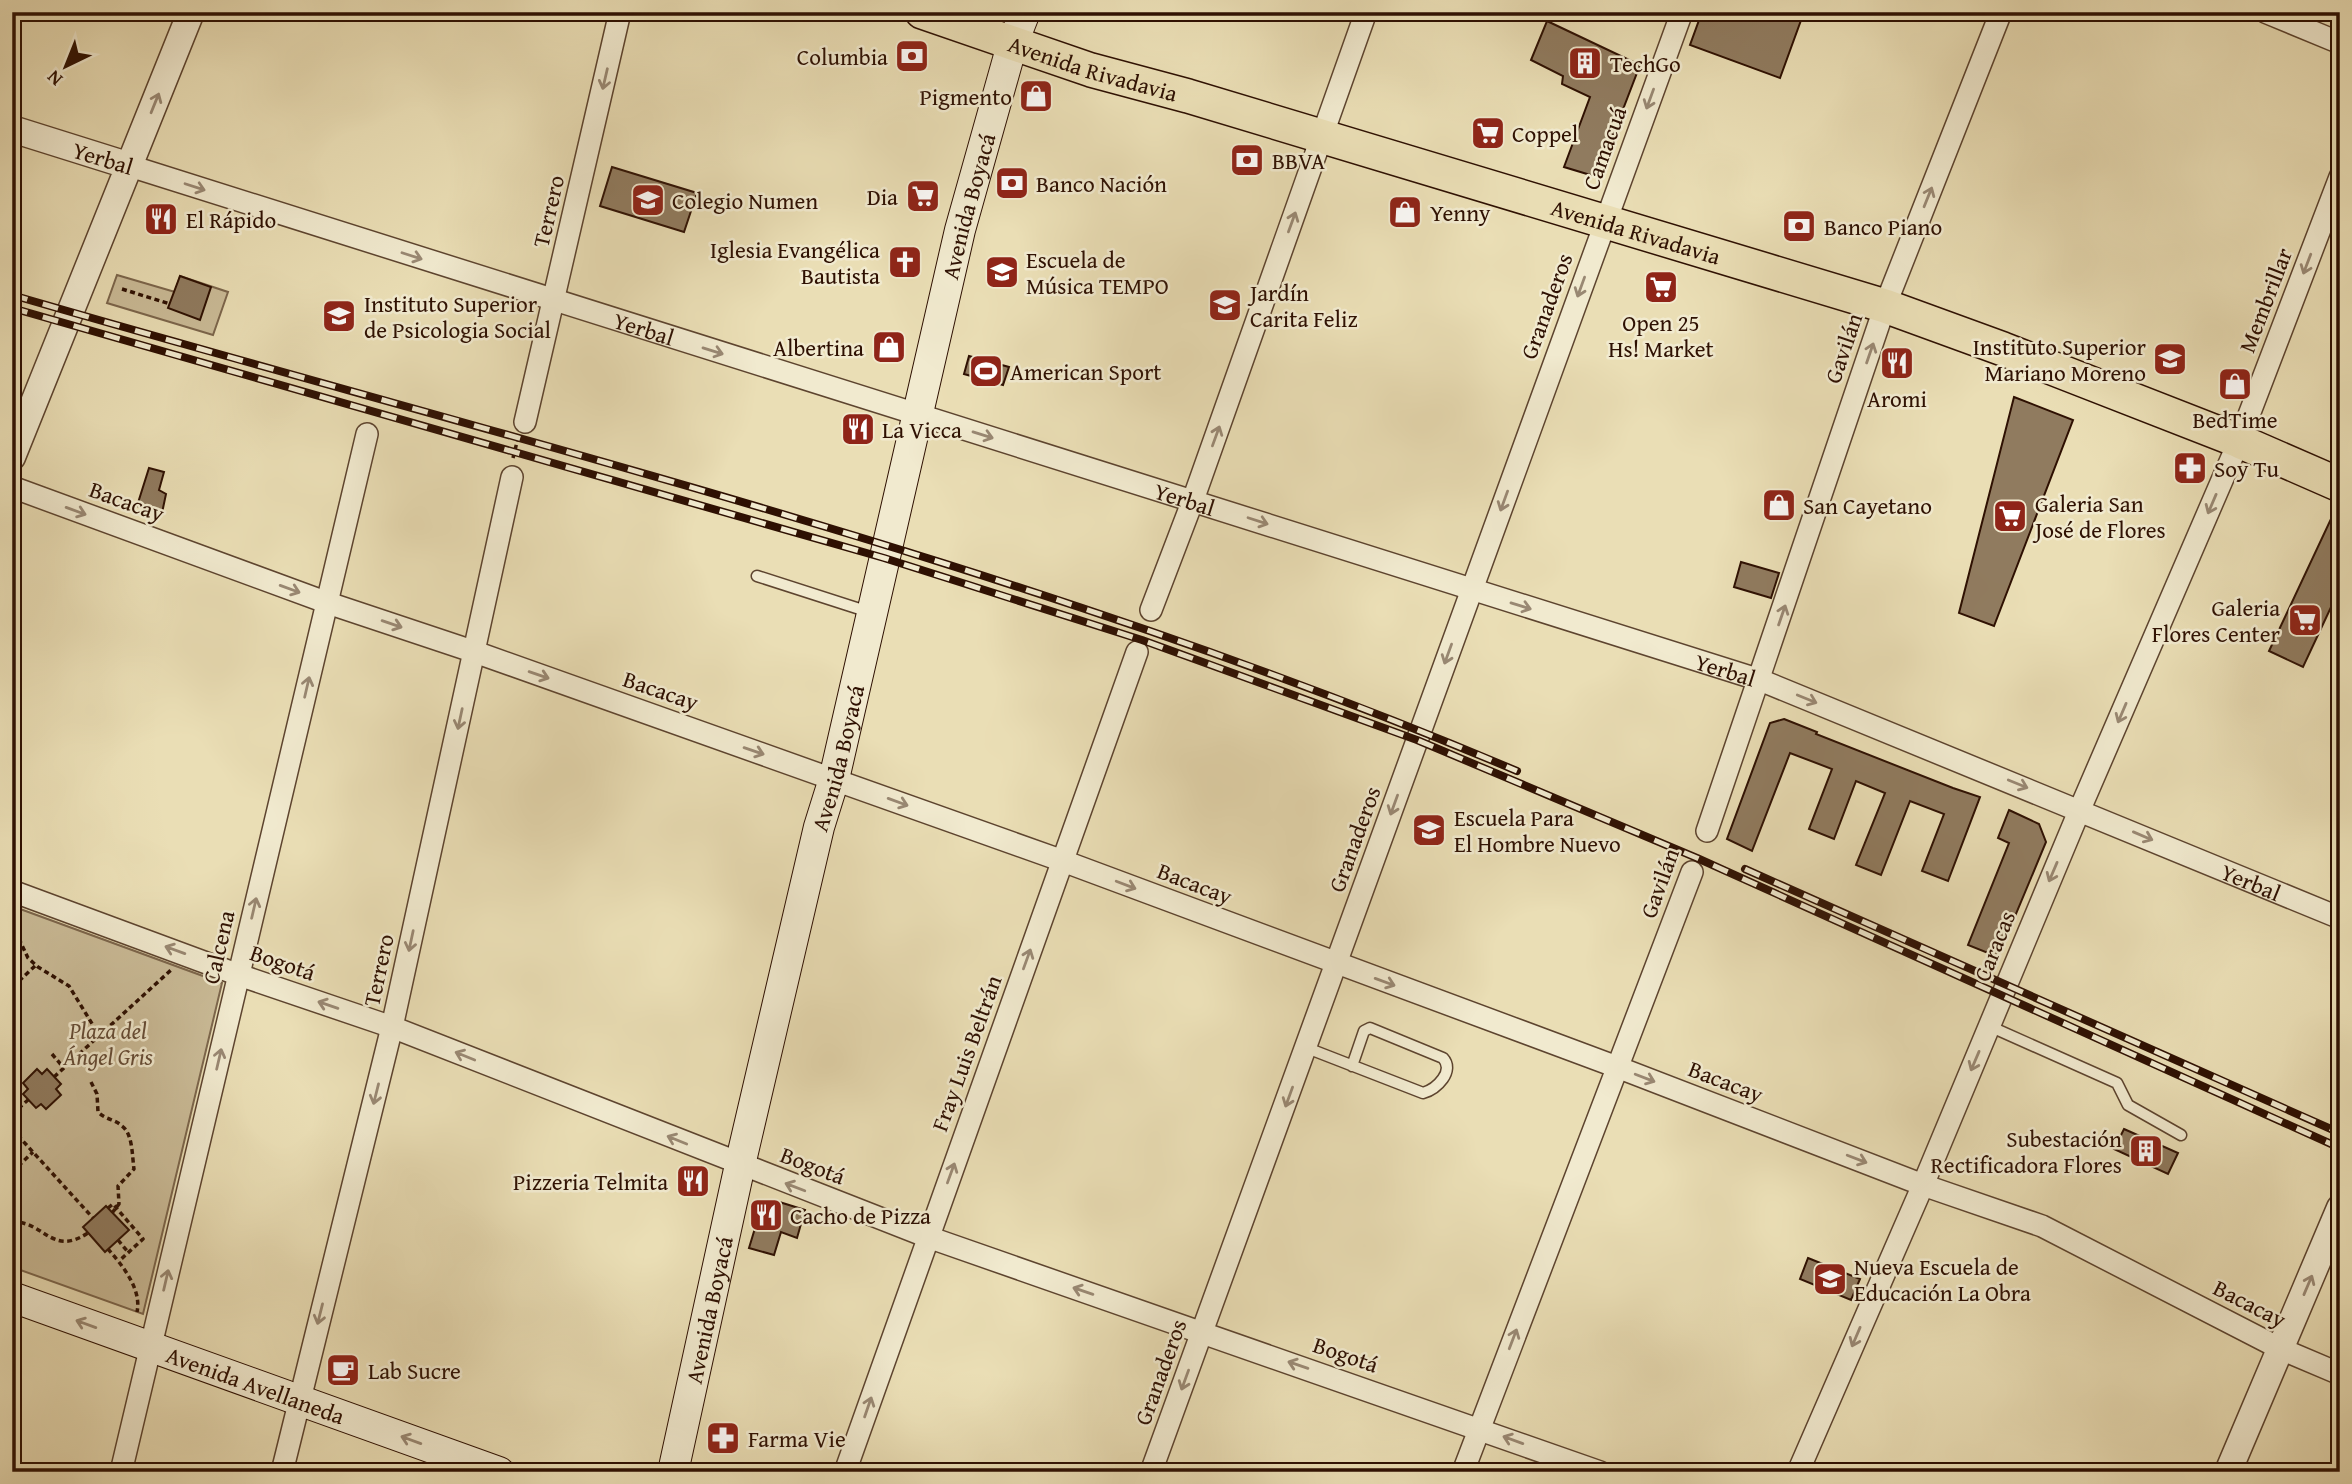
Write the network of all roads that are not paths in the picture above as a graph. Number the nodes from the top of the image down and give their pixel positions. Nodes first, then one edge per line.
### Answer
1 (191, 12) edge
2 (620, 12) edge
3 (922, 12) edge
4 (1025, 12) edge
5 (1366, 12) edge
6 (1682, 12) edge
7 (2001, 12) edge
8 (2265, 12) edge
9 (2340, 43) edge
10 (1012, 45) junction
11 (12, 129) edge
12 (1322, 137) junction
13 (130, 166) junction
14 (2340, 177) edge
15 (1604, 223) junction
16 (554, 301) junction
17 (1885, 306) junction
18 (917, 415) junction
19 (525, 422) dead end
20 (367, 434) dead end
21 (2239, 441) junction
22 (12, 457) edge
23 (512, 477) dead end
24 (2340, 485) edge
25 (12, 488) edge
26 (1193, 500) junction
27 (757, 576) dead end
28 (1472, 590) junction
29 (328, 603) junction
30 (1151, 610) dead end
31 (872, 613) junction
32 (475, 652) junction
33 (1137, 653) dead end
34 (1760, 680) junction
35 (834, 779) junction
36 (2080, 810) junction
37 (1707, 831) dead end
38 (1063, 861) junction
39 (1692, 872) dead end
40 (12, 891) edge
41 (2340, 918) edge
42 (1338, 964) junction
43 (239, 975) junction
44 (1989, 1026) junction
45 (392, 1027) junction
46 (1307, 1048) junction
47 (1352, 1066) junction
48 (1617, 1067) junction
49 (2181, 1135) dead end
50 (740, 1165) junction
51 (1923, 1185) junction
52 (2340, 1208) edge
53 (928, 1237) junction
54 (12, 1297) edge
55 (1203, 1332) junction
56 (140, 1343) junction
57 (2281, 1349) junction
58 (2340, 1374) edge
59 (299, 1399) junction
60 (1479, 1428) junction
61 (121, 1472) edge
62 (282, 1472) edge
63 (499, 1472) edge
64 (673, 1472) edge
65 (845, 1472) edge
66 (1151, 1472) edge
67 (1463, 1472) edge
68 (1600, 1472) edge
69 (1798, 1472) edge
70 (2228, 1472) edge

13 -> 1 street
2 -> 16 street, Terrero
3 - 10 main road, Avenida Rivadavia
4 - 10 main road, Avenida Boyacá
5 - 12 street
6 -> 15 street, Camacuá
17 -> 7 street, Gavilán
8 - 9 street
10 - 12 main road, Avenida Rivadavia
10 - 18 main road, Avenida Boyacá
11 - 13 street, Yerbal
12 - 15 main road, Avenida Rivadavia
26 -> 12 street
13 -> 16 street, Yerbal
13 - 22 street
14 -> 21 street, Membrillar
15 - 17 main road, Avenida Rivadavia
15 -> 28 street, Granaderos
16 -> 18 street, Yerbal
16 - 19 street, Terrero
17 - 21 main road, Avenida Rivadavia
34 -> 17 street, Gavilán
18 -> 26 street, Yerbal
18 - 31 main road, Avenida Boyacá
20 - 29 street, Calcena
21 - 24 main road, Avenida Rivadavia
21 -> 36 street, Caracas
23 - 32 street, Terrero
25 -> 29 street, Bacacay
26 -> 28 street, Yerbal
26 - 30 street
27 - 31 lane
28 -> 34 street, Yerbal
28 -> 42 street, Granaderos
29 -> 32 street, Bacacay
43 -> 29 street, Calcena
31 - 35 main road, Avenida Boyacá
32 -> 35 street, Bacacay
32 -> 45 street, Terrero
33 - 38 street, Fray Luis Beltrán
34 -> 36 street, Yerbal
34 - 37 street, Gavilán
35 -> 38 street, Bacacay
35 - 50 main road, Avenida Boyacá
36 -> 41 street, Yerbal
36 -> 44 street, Caracas
38 -> 42 street, Bacacay
53 -> 38 street, Fray Luis Beltrán
39 - 48 street, Gavilán
43 -> 40 street, Bogotá
42 - 46 street, Granaderos
42 -> 48 street, Bacacay
45 -> 43 street, Bogotá
56 -> 43 street, Calcena
44 - 49 lane
44 -> 51 street, Caracas
50 -> 45 street, Bogotá
45 -> 59 street, Terrero
46 - 47 lane
46 -> 55 street, Granaderos
47 - 47 lane
48 -> 51 street, Bacacay
60 -> 48 street, Gavilán
53 -> 50 street, Bogotá
50 - 64 main road, Avenida Boyacá
51 - 57 street, Bacacay
51 -> 69 street, Caracas
57 -> 52 street
55 -> 53 street, Bogotá
65 -> 53 street, Fray Luis Beltrán
56 -> 54 main road, Avenida Avellaneda
60 -> 55 street, Bogotá
55 -> 66 street, Granaderos
56 - 59 main road, Avenida Avellaneda
56 - 61 street, Calcena
57 - 58 street, Bacacay
57 - 70 street
59 - 62 street, Terrero
63 -> 59 main road, Avenida Avellaneda
60 - 67 street, Gavilán
68 -> 60 street, Bogotá

